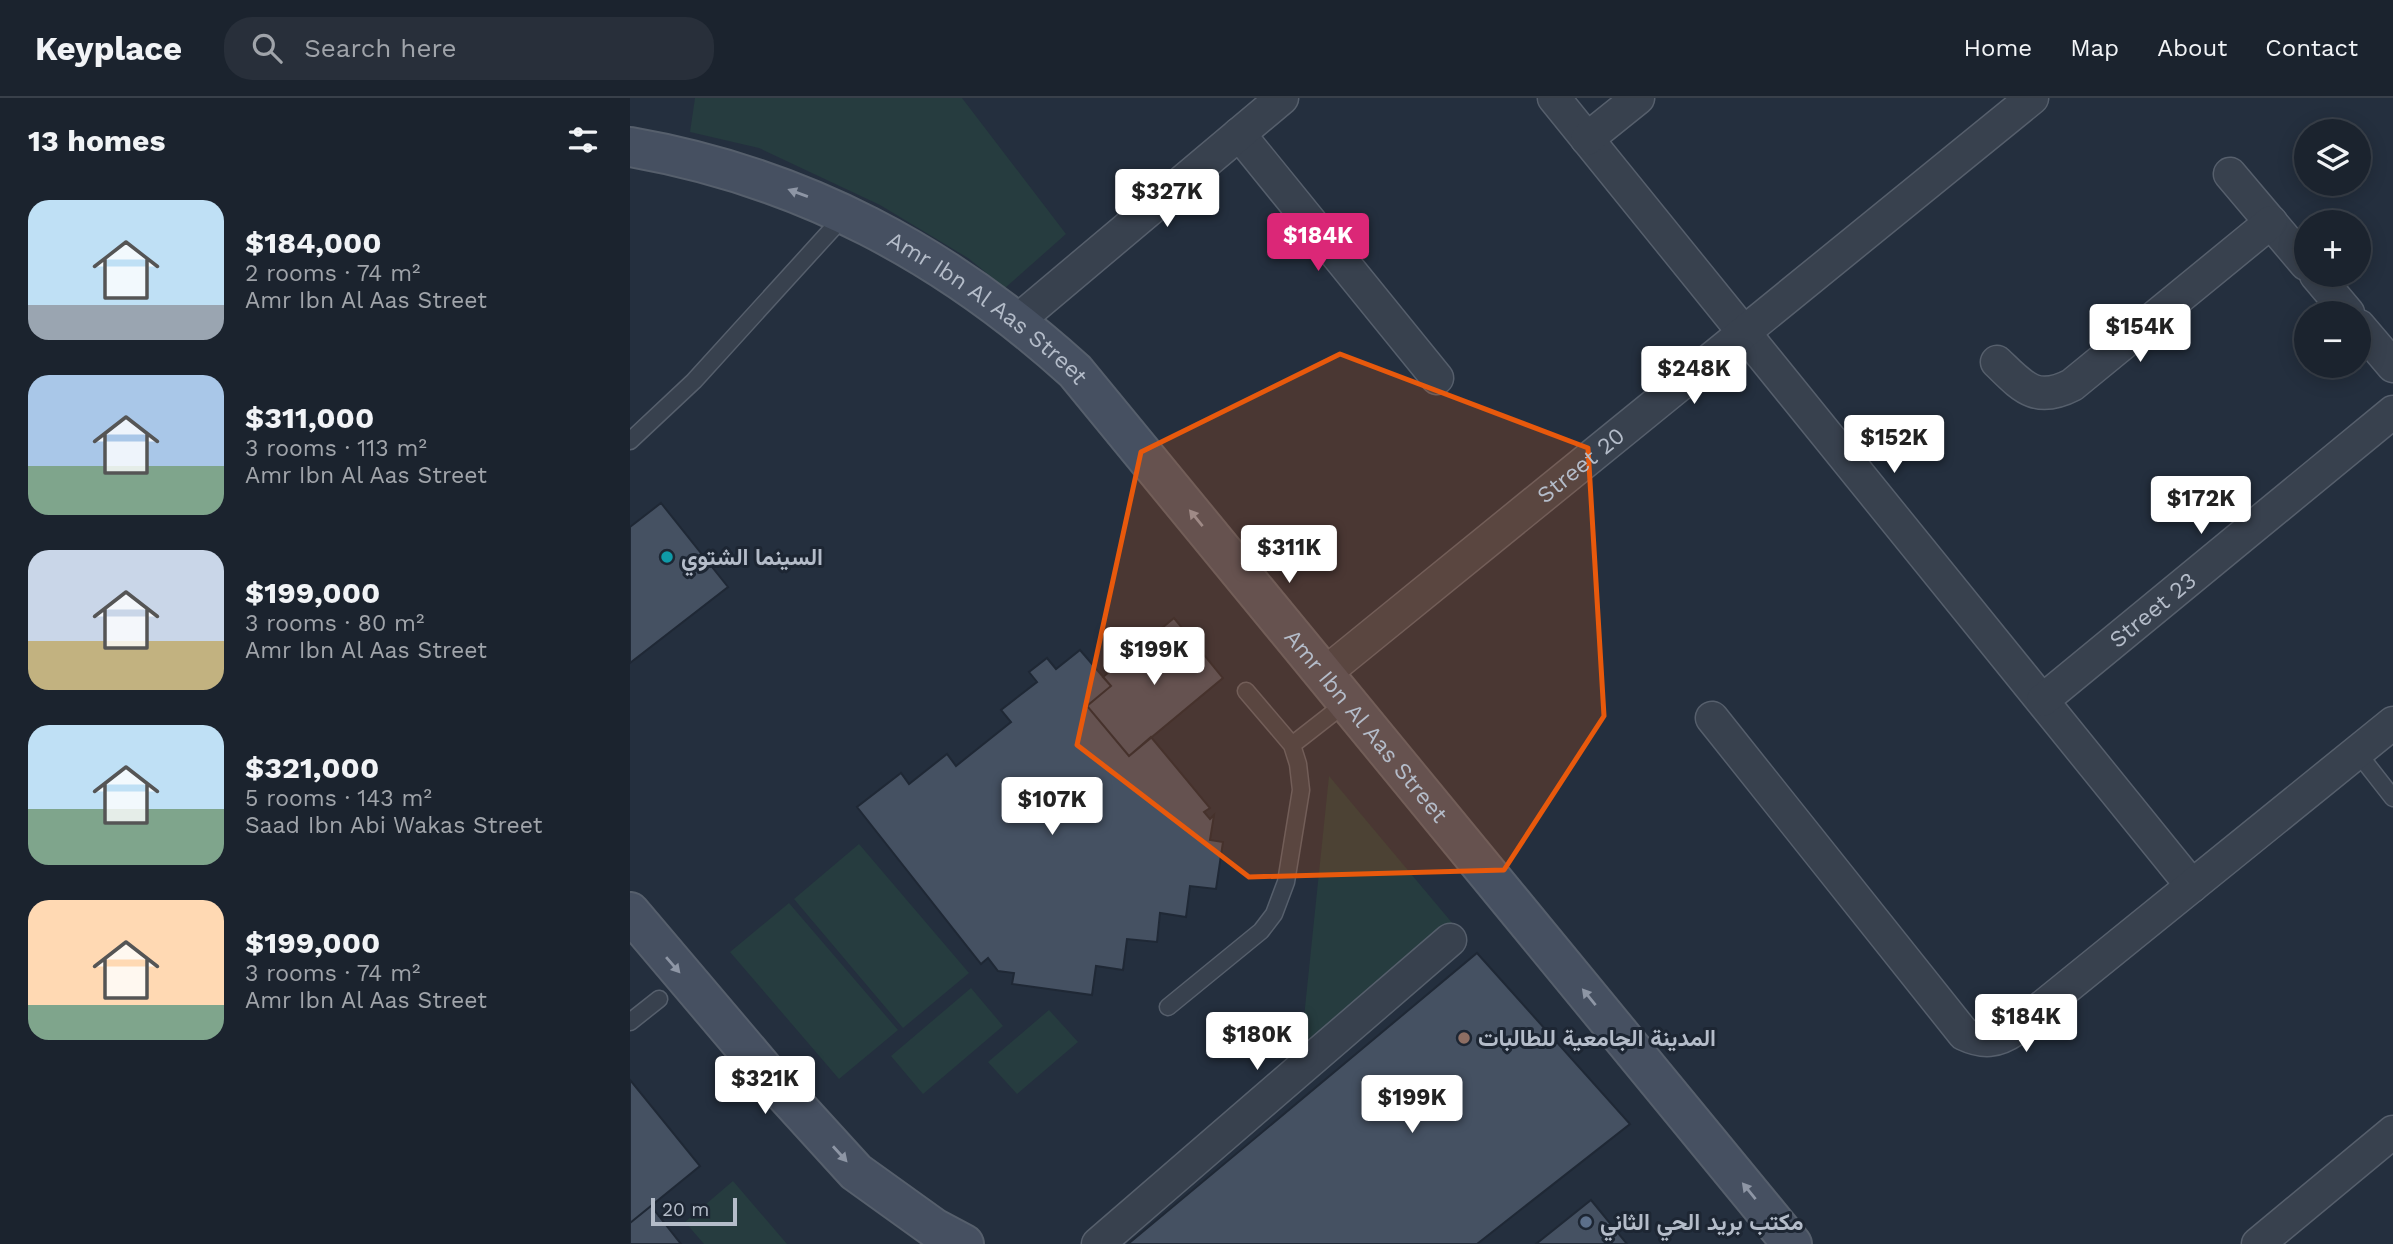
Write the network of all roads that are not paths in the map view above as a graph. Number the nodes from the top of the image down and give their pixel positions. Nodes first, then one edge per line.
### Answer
1 (1282, 98) edge
2 (1554, 98) edge
3 (1639, 98) edge
4 (2032, 98) edge
5 (1239, 134) junction
6 (1587, 139) junction
7 (630, 147) edge
8 (2230, 174) dead end
9 (846, 214) junction
10 (2271, 222) junction
11 (2294, 250) edge
12 (2326, 287) edge
13 (2338, 301) edge
14 (1017, 321) junction
15 (1744, 332) junction
16 (2371, 340) edge
17 (1997, 362) dead end
18 (2393, 366) edge
19 (1437, 378) dead end
20 (2393, 412) edge
21 (630, 441) edge
22 (1335, 688) junction
23 (1246, 691) dead end
24 (2043, 700) junction
25 (1712, 718) dead end
26 (2393, 723) edge
27 (1292, 745) junction
28 (2357, 752) junction
29 (2393, 797) edge
30 (2192, 886) junction
31 (630, 912) edge
32 (1450, 940) dead end
33 (659, 999) dead end
34 (1168, 1007) dead end
35 (630, 1022) edge
36 (2393, 1132) edge
37 (964, 1244) edge
38 (1098, 1244) edge
39 (1792, 1244) edge
40 (2258, 1244) edge

1 - 5 street
2 - 6 street
3 - 6 street
4 - 15 street, Street 20
5 - 14 street
5 - 19 street
6 - 15 street
9 -> 7 street, Amr Ibn Al Aas Street
8 - 10 street
9 - 14 street, Amr Ibn Al Aas Street
9 - 21 lane
10 - 11 street
10 - 17 street
12 - 13 street
22 -> 14 street, Amr Ibn Al Aas Street
15 - 22 street, Street 20
15 - 24 street
16 - 18 street
20 - 24 street, Street 23
22 - 27 lane
39 -> 22 street, Amr Ibn Al Aas Street
23 - 27 lane
24 - 30 street
25 - 30 street
26 - 28 street
27 - 34 lane
28 - 29 lane
28 - 30 street
31 -> 37 street
32 - 38 street
33 - 35 lane
36 - 40 street

